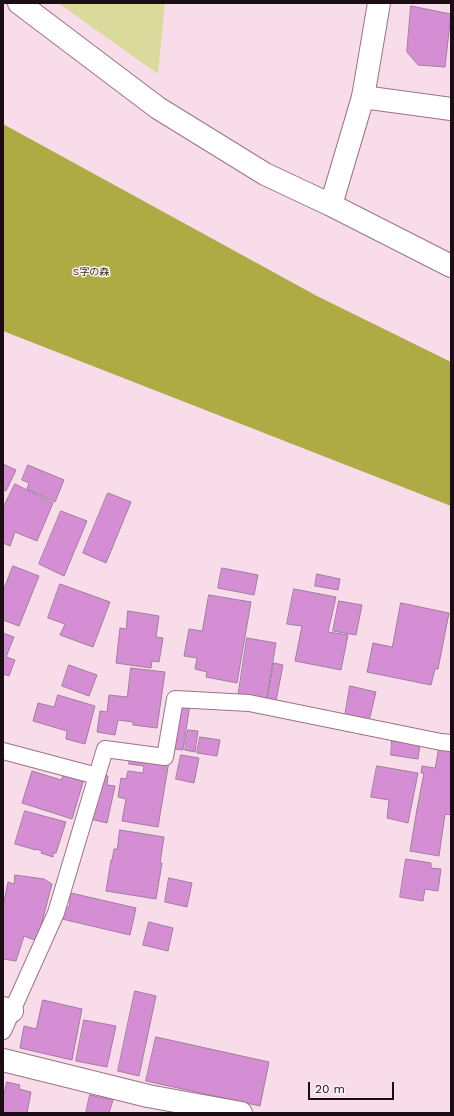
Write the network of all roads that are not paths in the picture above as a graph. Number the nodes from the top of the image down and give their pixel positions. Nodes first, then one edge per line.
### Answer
1 (18, 3) edge
2 (379, 3) edge
3 (364, 97) junction
4 (451, 109) edge
5 (331, 205) junction
6 (451, 266) edge
7 (451, 743) edge
8 (3, 751) edge
9 (97, 776) junction
10 (8, 1009) edge
11 (3, 1031) edge
12 (3, 1060) edge
13 (241, 1113) edge

1 - 5 street
2 - 3 street
3 - 4 street
3 - 5 street
5 - 6 street
7 - 9 lane
8 - 9 lane
9 - 10 lane
10 - 11 lane
12 - 13 street

